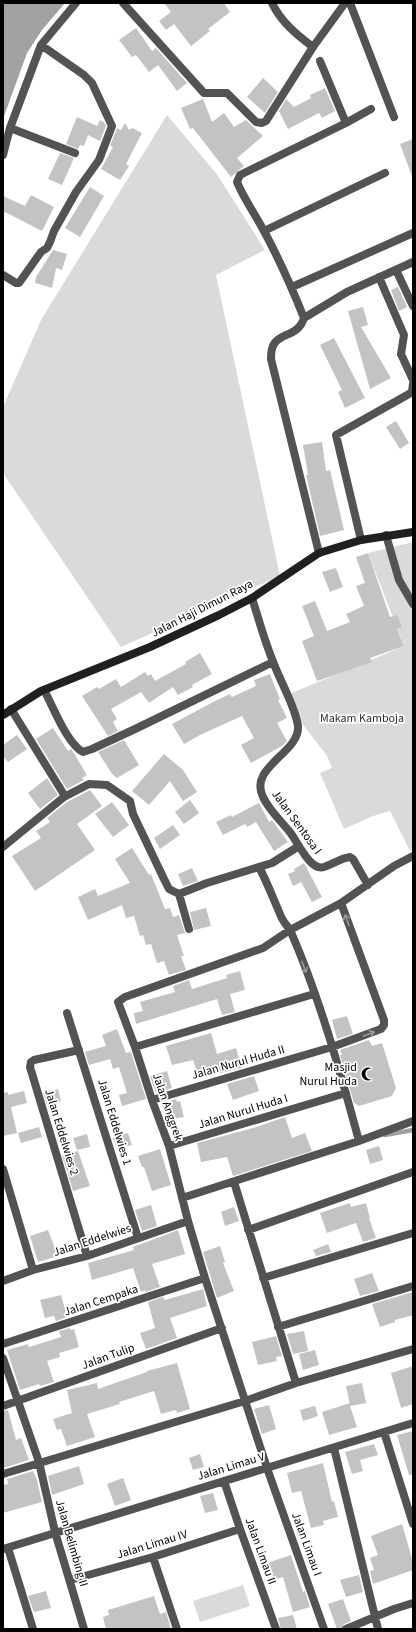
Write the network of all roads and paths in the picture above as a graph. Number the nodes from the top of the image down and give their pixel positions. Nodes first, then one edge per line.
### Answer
1 (76, 3) edge
2 (123, 3) edge
3 (272, 3) edge
4 (345, 3) edge
5 (350, 3) edge
6 (41, 45) junction
7 (313, 47) junction
8 (320, 61) dead end
9 (372, 109) dead end
10 (394, 117) dead end
11 (346, 122) junction
12 (10, 128) junction
13 (75, 154) dead end
14 (3, 155) edge
15 (385, 173) dead end
16 (264, 231) junction
17 (413, 233) edge
18 (413, 262) edge
19 (396, 270) junction
20 (3, 275) edge
21 (378, 277) junction
22 (292, 287) junction
23 (413, 306) edge
24 (304, 318) junction
25 (413, 380) edge
26 (413, 384) edge
27 (413, 532) edge
28 (386, 535) junction
29 (361, 540) junction
30 (320, 553) junction
31 (252, 598) junction
32 (413, 604) edge
33 (273, 662) junction
34 (44, 690) junction
35 (11, 709) junction
36 (3, 715) edge
37 (64, 797) junction
38 (299, 846) junction
39 (3, 847) edge
40 (413, 856) edge
41 (259, 867) junction
42 (368, 885) junction
43 (178, 894) junction
44 (341, 903) junction
45 (287, 927) junction
46 (189, 929) dead end
47 (314, 994) junction
48 (67, 1013) dead end
49 (135, 1047) junction
50 (332, 1047) junction
51 (79, 1050) junction
52 (346, 1093) junction
53 (152, 1100) junction
54 (413, 1121) edge
55 (359, 1141) junction
56 (169, 1146) junction
57 (3, 1169) edge
58 (413, 1172) edge
59 (234, 1182) junction
60 (182, 1198) junction
61 (188, 1221) junction
62 (248, 1230) junction
63 (413, 1233) edge
64 (138, 1238) junction
65 (87, 1256) junction
66 (33, 1270) junction
67 (206, 1278) junction
68 (263, 1278) junction
69 (3, 1281) edge
70 (413, 1286) edge
71 (278, 1326) junction
72 (222, 1328) junction
73 (3, 1344) edge
74 (413, 1349) edge
75 (3, 1358) edge
76 (296, 1383) junction
77 (18, 1401) junction
78 (246, 1401) junction
79 (3, 1406) edge
80 (413, 1423) edge
81 (384, 1432) junction
82 (334, 1448) junction
83 (39, 1462) junction
84 (267, 1468) junction
85 (3, 1474) edge
86 (224, 1480) junction
87 (413, 1524) edge
88 (240, 1529) junction
89 (55, 1532) junction
90 (6, 1548) edge
91 (153, 1557) junction
92 (70, 1580) junction
93 (413, 1603) edge
94 (374, 1617) junction
95 (34, 1629) edge
96 (84, 1629) edge
97 (177, 1629) edge
98 (276, 1629) edge
99 (324, 1629) edge
100 (346, 1629) edge
101 (378, 1629) edge

1 - 6 street
2 - 7 street
3 - 7 street
4 - 7 street
5 - 10 street
6 - 12 street
6 - 20 street
8 - 11 street
9 - 11 street
11 - 16 street
12 - 13 street
12 - 14 street
15 - 16 street
16 - 22 street
17 - 22 street
18 - 19 street
19 - 21 street
19 - 23 street
21 - 24 street
21 - 25 street
22 - 24 street
24 - 30 street
26 - 29 street
27 - 28 street, Jalan Haji Dimun Raya
28 - 29 street, Jalan Haji Dimun Raya
28 - 32 street
29 - 30 street, Jalan Haji Dimun Raya
30 - 31 street, Jalan Haji Dimun Raya
31 - 33 street, Jalan Sentosa I
31 - 34 street, Jalan Haji Dimun Raya
33 - 34 street
33 - 38 street, Jalan Sentosa I
34 - 35 street, Jalan Haji Dimun Raya
35 - 36 street, Jalan Haji Dimun Raya
35 - 37 street
37 - 39 street
37 - 43 street
38 - 41 street
38 - 42 street, Jalan Sentosa I
40 - 42 street
41 - 43 street
41 - 45 street
42 - 44 street
43 - 46 street
44 - 45 street
50 -> 44 street, Jalan Nurul Huda II
45 -> 47 street
45 - 49 street, Jalan Anggrek
47 - 49 street
47 - 50 street
48 - 51 street, Jalan Eddelwies 1
49 - 53 street, Jalan Anggrek
50 - 52 street
50 - 53 street, Jalan Nurul Huda II
51 - 64 street, Jalan Eddelwies 1
51 - 65 street, Jalan Eddelwies 2
52 - 55 street
52 - 56 street, Jalan Nurul Huda I
53 - 56 street, Jalan Anggrek
54 - 55 street
55 - 59 street
56 - 60 street, Jalan Anggrek
57 - 66 street
58 - 62 street
59 - 60 street
59 - 62 street
60 - 61 street, Jalan Anggrek
61 - 64 street, Jalan Eddelwies
61 - 67 street, Jalan Anggrek
62 - 68 street
63 - 68 street
64 - 65 street, Jalan Eddelwies
65 - 66 street, Jalan Eddelwies
66 - 69 street, Jalan Eddelwies
67 - 72 street, Jalan Anggrek
67 - 73 street, Jalan Cempaka
68 - 71 street
70 - 71 street
71 - 76 street
72 - 77 street, Jalan Tulip
72 - 78 street, Jalan Anggrek
74 - 76 street
75 - 77 street, Jalan Belimbing II
76 - 78 street
77 - 79 street, Jalan Tulip
77 - 83 street, Jalan Belimbing II
78 - 83 street
78 - 84 street, Jalan Limau I
80 - 81 street, Jalan Limau V
81 - 82 street, Jalan Limau V
81 - 87 street
82 - 84 street, Jalan Limau V
82 - 94 street
83 - 85 street
83 - 89 street, Jalan Belimbing II
84 - 86 street, Jalan Limau V
84 - 99 street, Jalan Limau I
86 - 88 street, Jalan Limau II
86 - 89 street, Jalan Limau V
88 - 91 street, Jalan Limau IV
88 - 98 street, Jalan Limau II
89 - 90 street, Jalan Limau V
89 - 92 street, Jalan Belimbing II
90 - 95 street
91 - 92 street, Jalan Limau IV
91 - 97 street
92 - 96 street, Jalan Belimbing II
93 - 94 street
94 - 100 street
94 - 101 street

